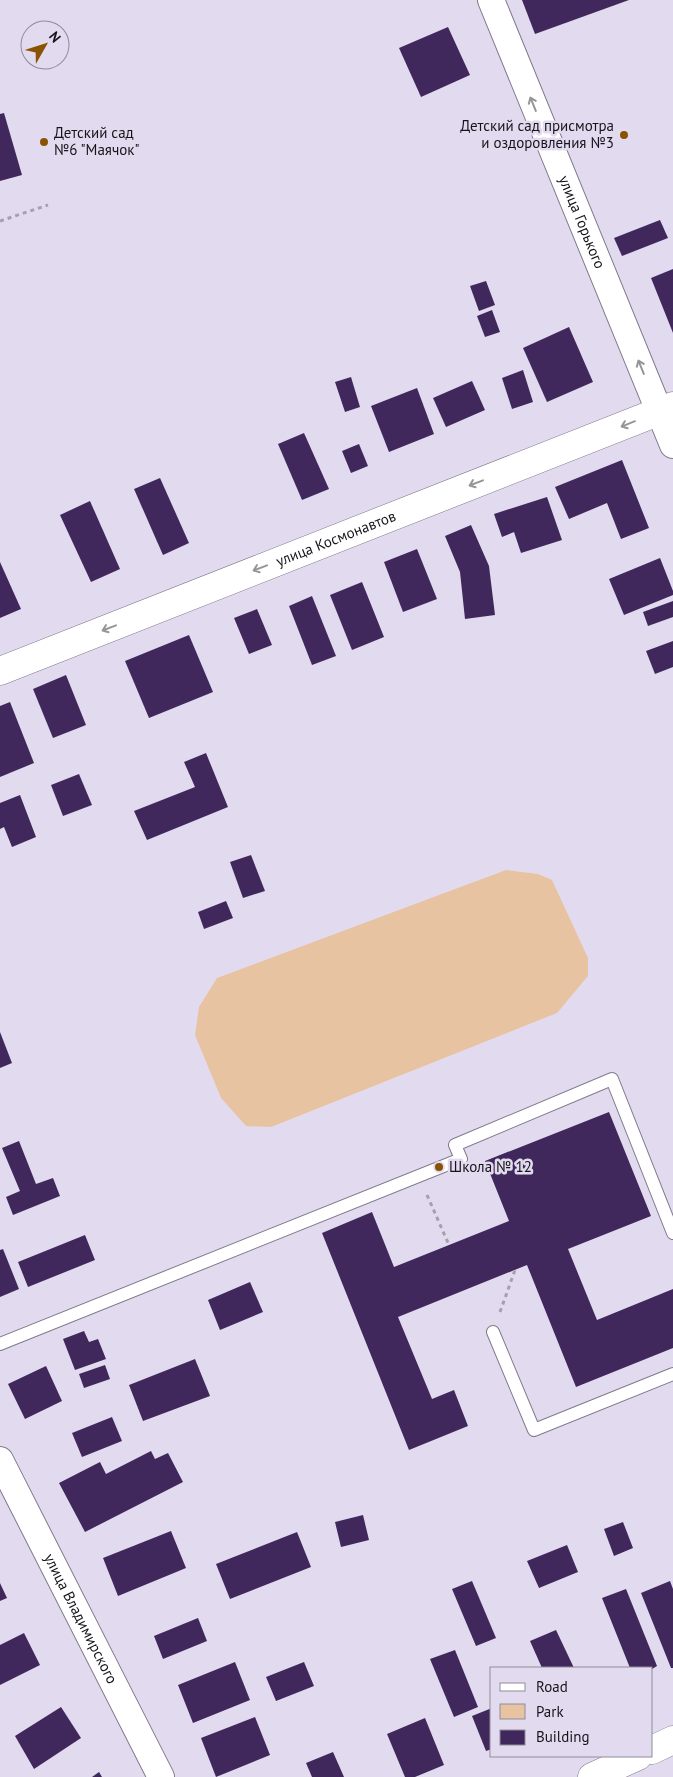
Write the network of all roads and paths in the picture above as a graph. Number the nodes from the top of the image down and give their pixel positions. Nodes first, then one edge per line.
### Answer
1 (491, 0) edge
2 (48, 205) dead end
3 (0, 221) edge
4 (666, 408) edge
5 (673, 445) edge
6 (0, 671) edge
7 (419, 1176) junction
8 (673, 1233) edge
9 (449, 1245) dead end
10 (515, 1270) dead end
11 (493, 1332) joint
12 (0, 1344) edge
13 (673, 1374) edge
14 (0, 1460) edge
15 (673, 1740) edge
16 (653, 1750) edge
17 (636, 1757) edge
18 (161, 1777) edge
19 (592, 1777) edge

4 -> 1 street, улица Горького
2 - 3 path
4 - 5 street, улица Горького
4 -> 6 street, улица Космонавтов
7 - 8 lane
7 - 9 path
7 - 12 lane
10 - 11 path
11 - 13 lane
14 - 18 street, улица Владимирского
15 - 16 street
17 - 19 street

